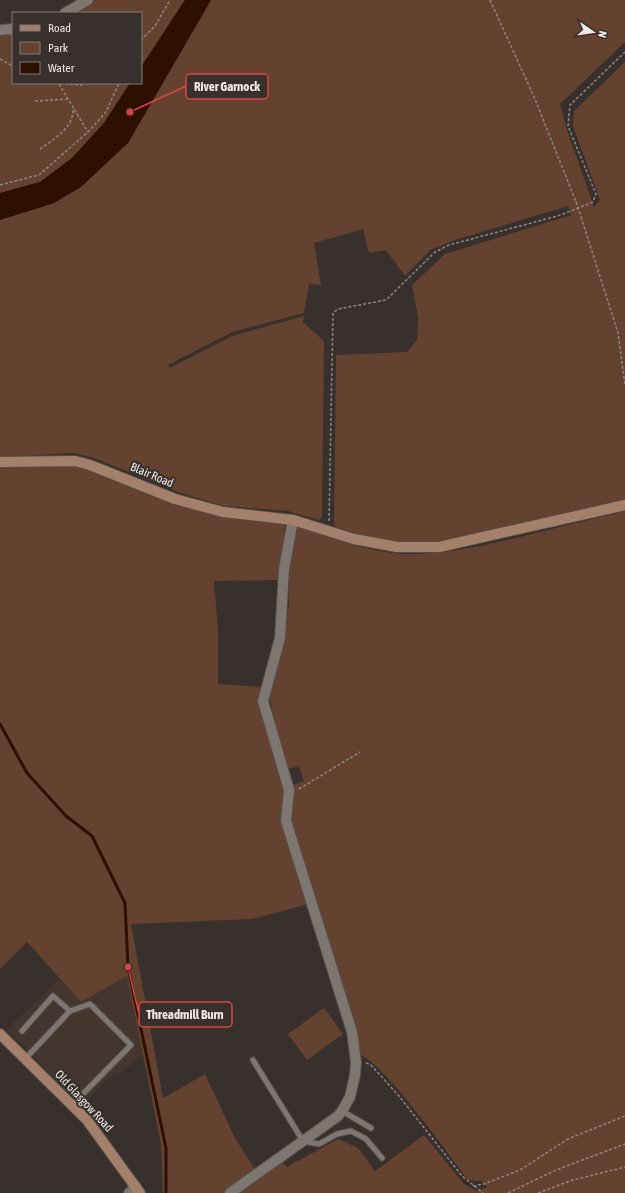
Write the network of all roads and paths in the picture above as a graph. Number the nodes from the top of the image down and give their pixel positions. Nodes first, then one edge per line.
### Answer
1 (88, 0) edge
2 (170, 0) edge
3 (490, 0) edge
4 (67, 12) edge
5 (12, 29) edge
6 (0, 30) edge
7 (142, 39) edge
8 (625, 52) edge
9 (0, 59) edge
10 (12, 65) edge
11 (59, 84) edge
12 (119, 84) edge
13 (68, 99) junction
14 (35, 101) dead end
15 (74, 108) junction
16 (88, 132) junction
17 (40, 149) dead end
18 (0, 185) edge
19 (625, 385) edge
20 (0, 462) edge
21 (625, 505) edge
22 (294, 520) junction
23 (328, 530) junction
24 (360, 752) dead end
25 (290, 794) junction
26 (70, 1011) junction
27 (22, 1031) dead end
28 (0, 1034) edge
29 (25, 1059) junction
30 (253, 1060) dead end
31 (356, 1062) junction
32 (72, 1105) junction
33 (342, 1111) junction
34 (625, 1116) edge
35 (371, 1128) dead end
36 (302, 1141) junction
37 (625, 1144) edge
38 (382, 1158) dead end
39 (625, 1167) edge
40 (473, 1186) junction
41 (135, 1191) edge
42 (230, 1193) edge
43 (483, 1193) edge
44 (508, 1193) edge
45 (538, 1193) edge

1 - 4 street
2 - 7 path
3 - 19 path, bridge
5 - 6 street
8 - 23 path
9 - 10 path
11 - 13 path
12 - 16 path
13 - 14 path
13 - 15 path
15 - 16 path
15 - 17 path
16 - 18 path
20 - 22 street, Blair Road
21 - 23 street, Blair Road
22 - 23 street, Blair Road
22 - 25 street
24 - 25 path
25 - 31 street
26 - 27 lane
26 - 29 lane
26 - 32 lane
28 - 29 street, Old Glasgow Road
29 - 32 street, Old Glasgow Road
30 - 36 lane
31 - 33 street
31 - 40 path
32 - 41 street, Old Glasgow Road
33 - 35 lane
33 - 36 street
34 - 40 path
36 - 38 lane
36 - 42 street
37 - 44 path
39 - 45 path
40 - 43 path

